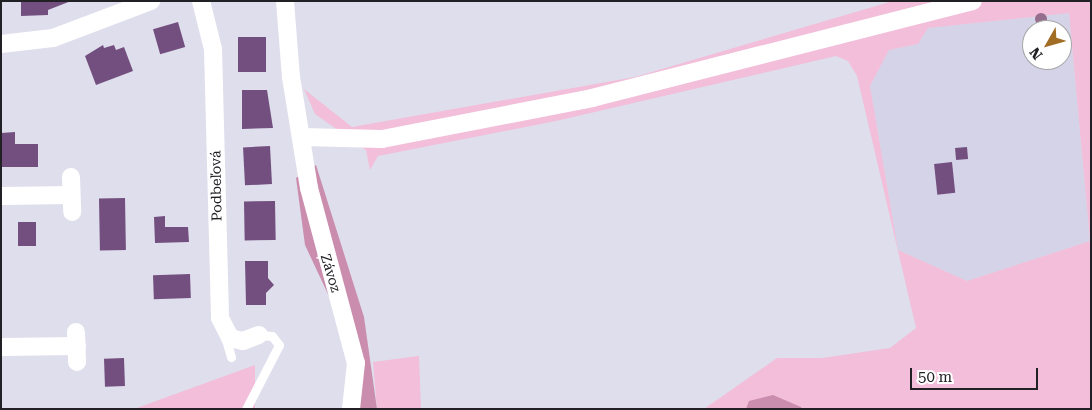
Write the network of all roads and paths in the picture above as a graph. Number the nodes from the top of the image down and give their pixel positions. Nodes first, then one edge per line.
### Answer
1 (150, 1) edge
2 (201, 1) edge
3 (285, 1) edge
4 (973, 1) edge
5 (1, 44) edge
6 (303, 137) junction
7 (71, 177) dead end
8 (1, 196) edge
9 (224, 332) junction
10 (259, 335) joint
11 (1, 347) edge
12 (77, 347) dead end
13 (231, 357) dead end
14 (246, 409) edge
15 (351, 409) edge

1 - 5 street
2 - 9 street, Podbeľová
3 - 6 street, Závoz
4 - 6 street
6 - 15 street, Závoz
7 - 8 street
9 - 10 street
9 - 13 lane
10 - 14 lane
11 - 12 street

